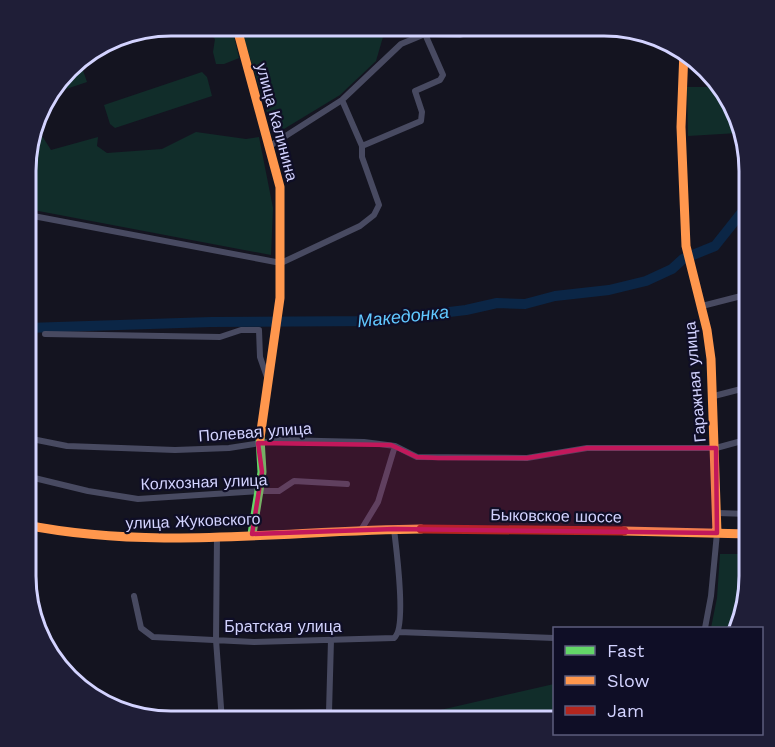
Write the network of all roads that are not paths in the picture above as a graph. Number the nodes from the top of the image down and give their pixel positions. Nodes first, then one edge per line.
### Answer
1 (239, 36) edge
2 (421, 36) edge
3 (426, 36) edge
4 (684, 63) edge
5 (342, 100) junction
6 (270, 146) junction
7 (362, 146) junction
8 (36, 217) edge
9 (281, 263) junction
10 (739, 297) edge
11 (702, 306) junction
12 (45, 334) dead end
13 (267, 378) junction
14 (739, 390) edge
15 (714, 396) junction
16 (36, 440) edge
17 (739, 442) edge
18 (258, 443) junction
19 (395, 446) junction
20 (716, 448) junction
21 (36, 478) edge
22 (347, 484) dead end
23 (259, 491) junction
24 (717, 513) junction
25 (739, 514) edge
26 (36, 527) edge
27 (394, 529) junction
28 (361, 530) junction
29 (717, 533) junction
30 (252, 534) junction
31 (739, 534) edge
32 (217, 537) junction
33 (134, 596) dead end
34 (705, 627) edge
35 (397, 635) junction
36 (553, 638) edge
37 (216, 640) junction
38 (331, 640) junction
39 (221, 711) edge
40 (329, 711) edge

1 - 6 main road, улица Калинина
2 - 5 street
3 - 7 street
4 - 11 main road, Гаражная улица
5 - 6 street
5 - 7 street
6 - 9 main road, улица Калинина
7 - 9 street
8 - 9 street
9 - 13 main road, улица Калинина
10 - 11 street
11 - 15 main road, Гаражная улица
12 - 13 street
13 - 18 main road, улица Калинина
14 - 15 street
15 - 20 main road, Гаражная улица
16 - 18 street, Полевая улица
17 - 20 street, Полевая улица
18 - 19 street, Полевая улица
18 - 23 main road, улица Калинина
19 - 20 street, Полевая улица
19 - 28 street
20 - 24 main road, Гаражная улица
21 - 23 street, Колхозная улица
22 - 23 street, Колхозная улица
23 - 30 main road, улица Калинина
24 - 25 street
24 - 29 main road, Гаражная улица
26 - 32 main road, улица Жуковского
27 - 28 main road, Быковское шоссе
27 - 29 main road, Быковское шоссе
27 - 35 street
28 - 30 main road, улица Жуковского
29 - 31 main road, Быковское шоссе
29 - 34 street
30 - 32 main road, улица Жуковского
32 - 37 street
33 - 37 street
35 - 36 street, Братская улица
35 - 38 street, Братская улица
37 - 38 street, Братская улица
37 - 39 street, Братская улица
38 - 40 street

